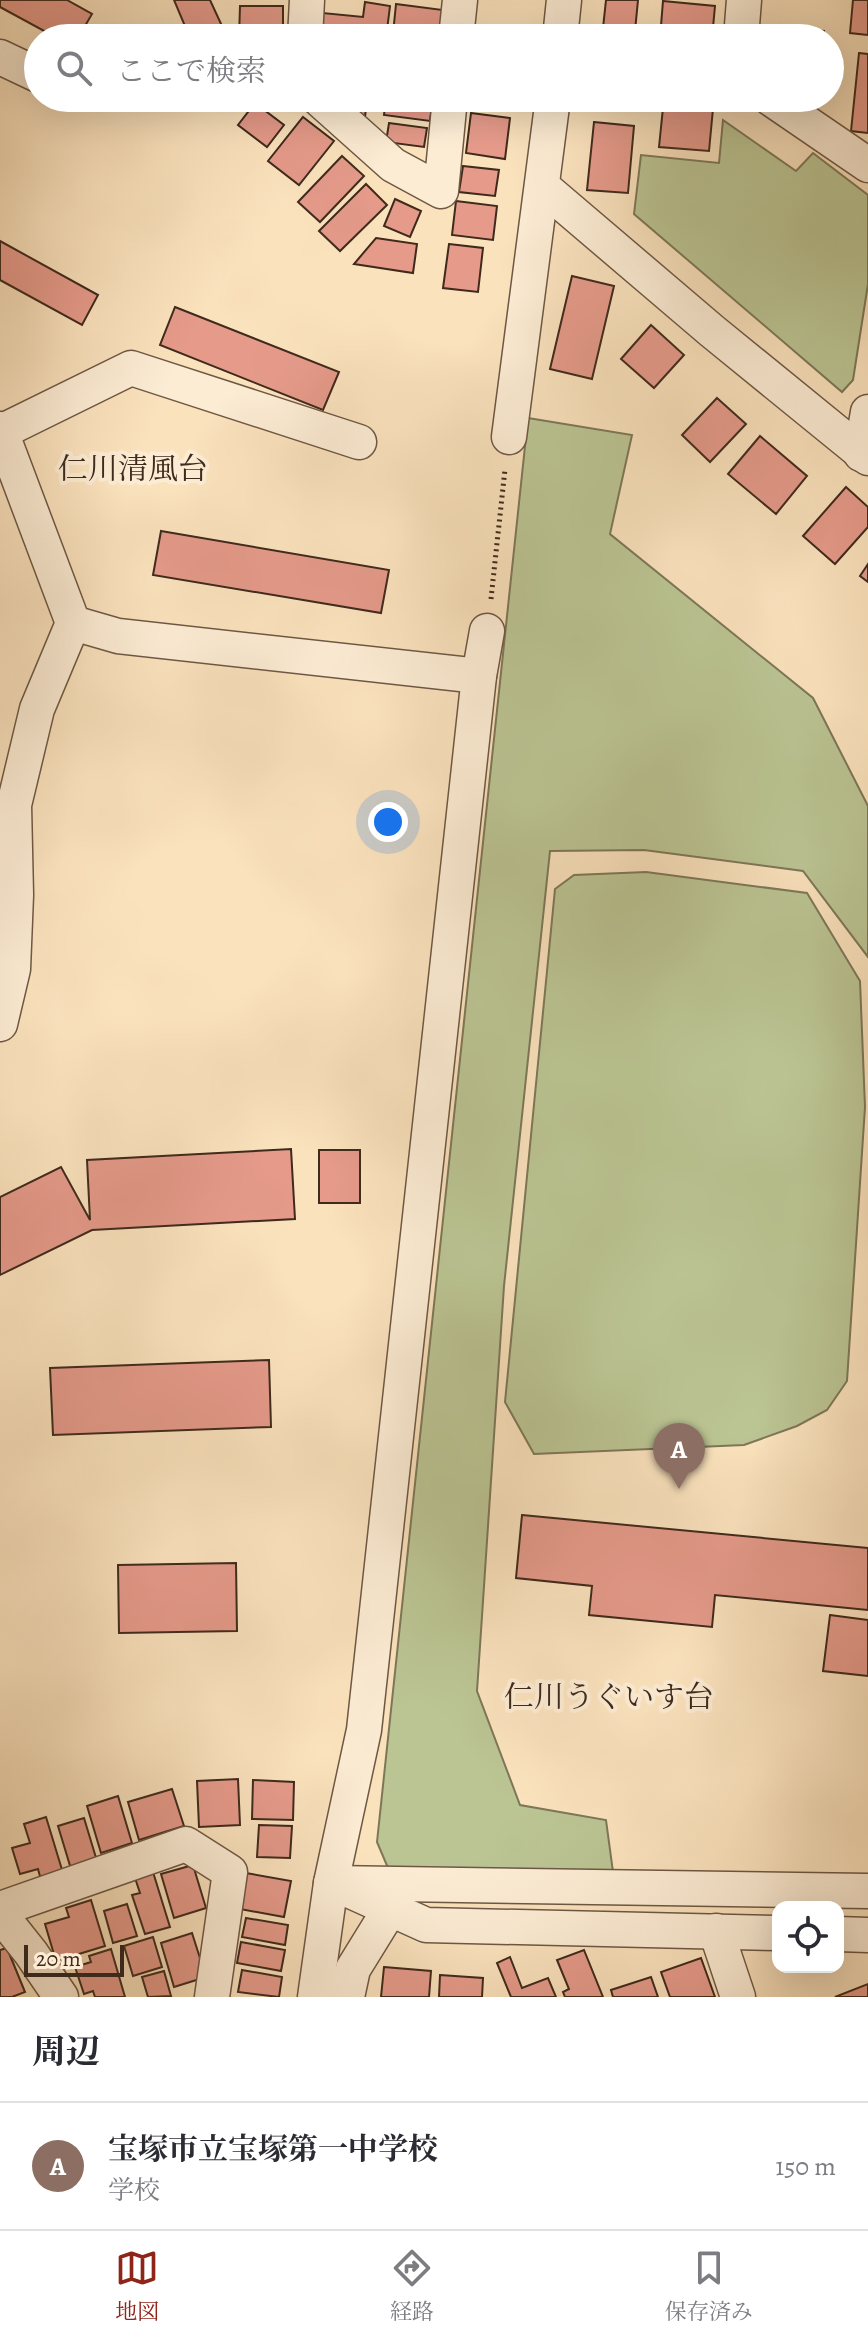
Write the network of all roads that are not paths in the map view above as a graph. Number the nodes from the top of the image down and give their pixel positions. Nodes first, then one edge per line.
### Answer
1 (307, 0) edge
2 (460, 0) edge
3 (744, 0) edge
4 (556, 1) edge
5 (306, 24) edge
6 (457, 24) edge
7 (558, 24) edge
8 (742, 24) edge
9 (0, 57) edge
10 (24, 68) edge
11 (334, 112) edge
12 (449, 112) edge
13 (551, 112) edge
14 (790, 112) edge
15 (868, 165) edge
16 (543, 187) junction
17 (868, 412) edge
18 (1, 430) edge
19 (509, 437) road end
20 (359, 442) dead end
21 (865, 456) edge
22 (73, 623) junction
23 (487, 631) road end
24 (479, 676) junction
25 (7, 804) edge
26 (7, 938) edge
27 (0, 1024) edge
28 (331, 1883) junction
29 (868, 1891) edge
30 (390, 1909) junction
31 (2, 1918) edge
32 (716, 1931) junction
33 (772, 1933) edge
34 (844, 1934) edge
35 (868, 1935) edge
36 (61, 1997) edge
37 (212, 1997) edge
38 (315, 1997) edge
39 (347, 1997) edge
40 (738, 1997) edge

1 - 5 street
2 - 6 street
3 - 8 street
4 - 7 street
9 - 10 street
11 - 12 street
13 - 16 street
14 - 15 street
16 - 19 street
16 - 21 street
17 - 21 street
18 - 20 street
18 - 22 street
22 - 24 street
22 - 25 street
23 - 24 street
24 - 28 street
25 - 26 street
26 - 27 street
28 - 29 street
28 - 30 street
28 - 38 street
30 - 32 street
30 - 39 street
31 - 36 street
31 - 37 street
32 - 33 street
32 - 40 street
34 - 35 street

